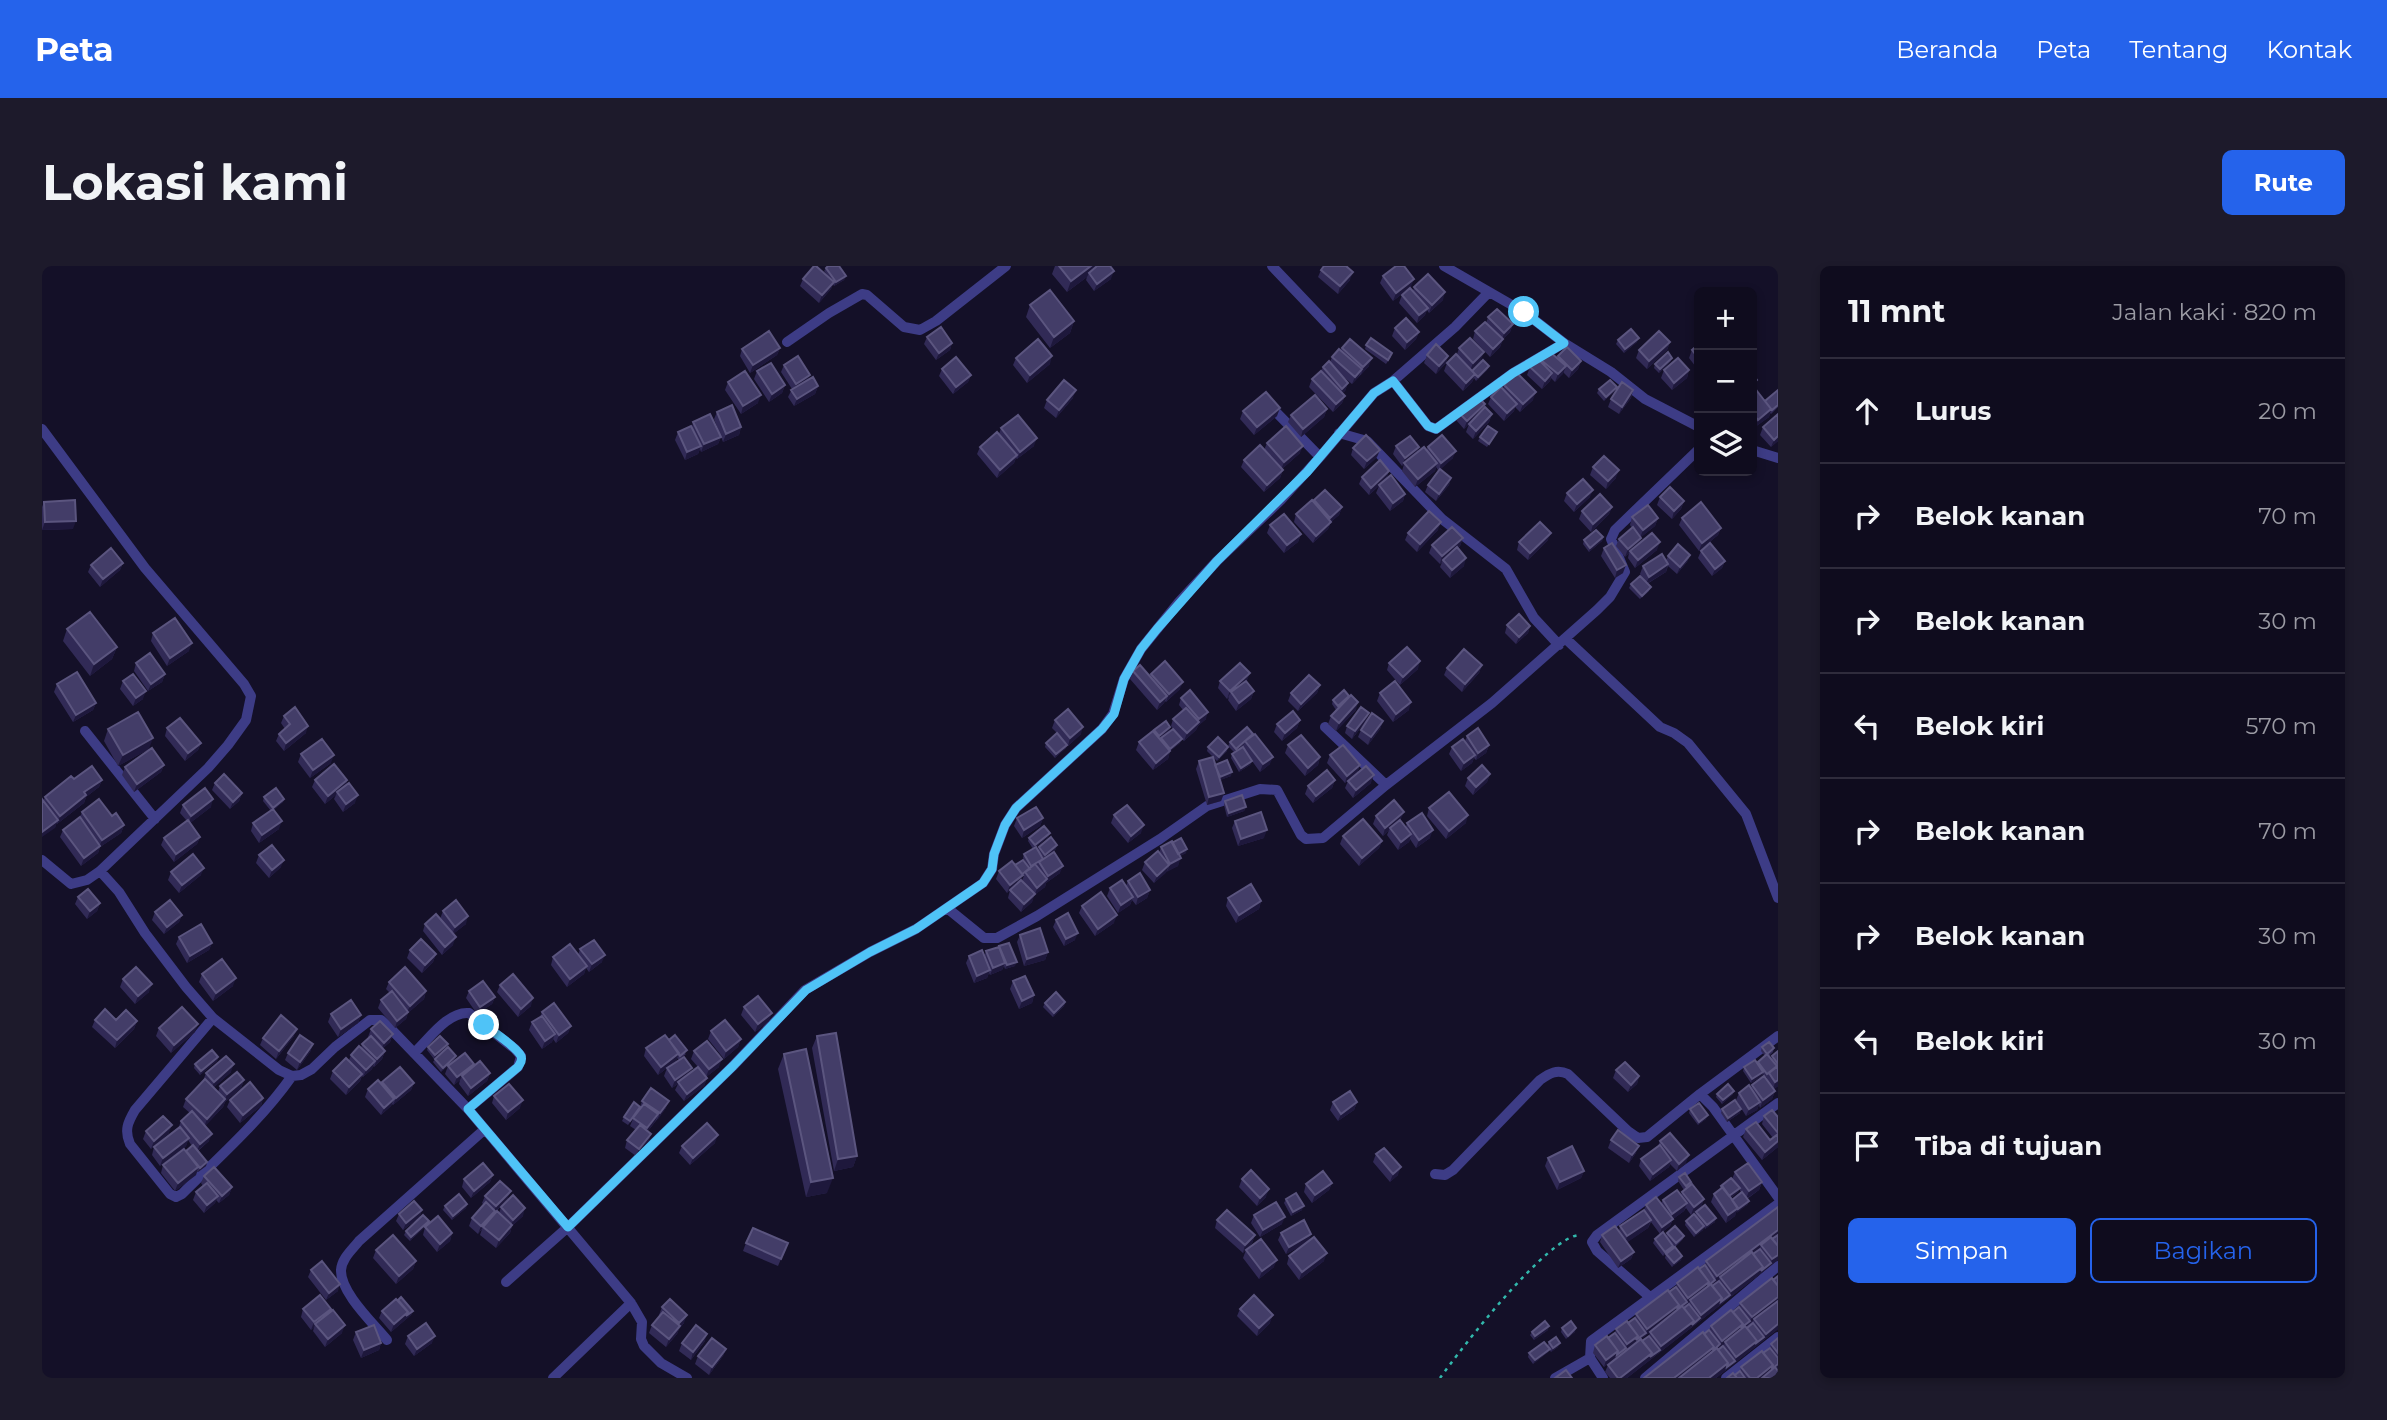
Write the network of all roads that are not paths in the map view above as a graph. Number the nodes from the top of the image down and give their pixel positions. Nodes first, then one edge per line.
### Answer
1 (1006, 266) edge
2 (1272, 266) edge
3 (1444, 266) edge
4 (1488, 293) junction
5 (1331, 328) dead end
6 (788, 342) dead end
7 (1564, 343) junction
8 (1393, 381) junction
9 (1272, 408) edge
10 (1694, 425) edge
11 (42, 429) edge
12 (1339, 433) junction
13 (1757, 452) edge
14 (1694, 454) edge
15 (1320, 457) junction
16 (1778, 458) edge
17 (1563, 642) junction
18 (1325, 727) dead end
19 (85, 731) dead end
20 (1385, 785) junction
21 (155, 819) junction
22 (42, 860) edge
23 (100, 871) junction
24 (1778, 898) edge
25 (947, 908) junction
26 (213, 1017) junction
27 (1778, 1036) edge
28 (414, 1053) junction
29 (292, 1076) junction
30 (1700, 1094) junction
31 (1778, 1103) edge
32 (468, 1109) junction
33 (485, 1129) junction
34 (1735, 1136) junction
35 (1435, 1174) dead end
36 (1778, 1197) edge
37 (1778, 1203) edge
38 (568, 1227) junction
39 (1778, 1266) edge
40 (506, 1282) dead end
41 (1651, 1298) junction
42 (631, 1303) junction
43 (1778, 1337) edge
44 (387, 1340) dead end
45 (1590, 1358) junction
46 (553, 1378) edge
47 (687, 1378) edge
48 (1555, 1378) edge
49 (1603, 1378) edge
50 (1645, 1378) edge
51 (1727, 1378) edge

1 - 6 street
2 - 5 street
3 - 4 street
4 - 7 street
4 - 8 street
7 - 8 street
7 - 10 street
8 - 12 street
9 - 15 street
11 - 21 street
12 - 15 street
12 - 17 street
13 - 16 street
14 - 17 street
15 - 25 street
17 - 20 street
17 - 24 street
18 - 20 street
19 - 21 street
20 - 25 street
21 - 23 street
22 - 23 street
23 - 26 street
25 - 38 street
26 - 29 street
26 - 29 street
27 - 30 street
28 - 29 street
28 - 32 street
28 - 32 street
30 - 34 street
30 - 35 street
31 - 34 street
32 - 33 street
33 - 38 street
33 - 44 street
34 - 36 street
34 - 41 street
37 - 41 street
38 - 40 street
38 - 42 street
39 - 50 street
41 - 45 street
42 - 46 street
42 - 47 street
43 - 51 street
45 - 48 street
45 - 49 street

